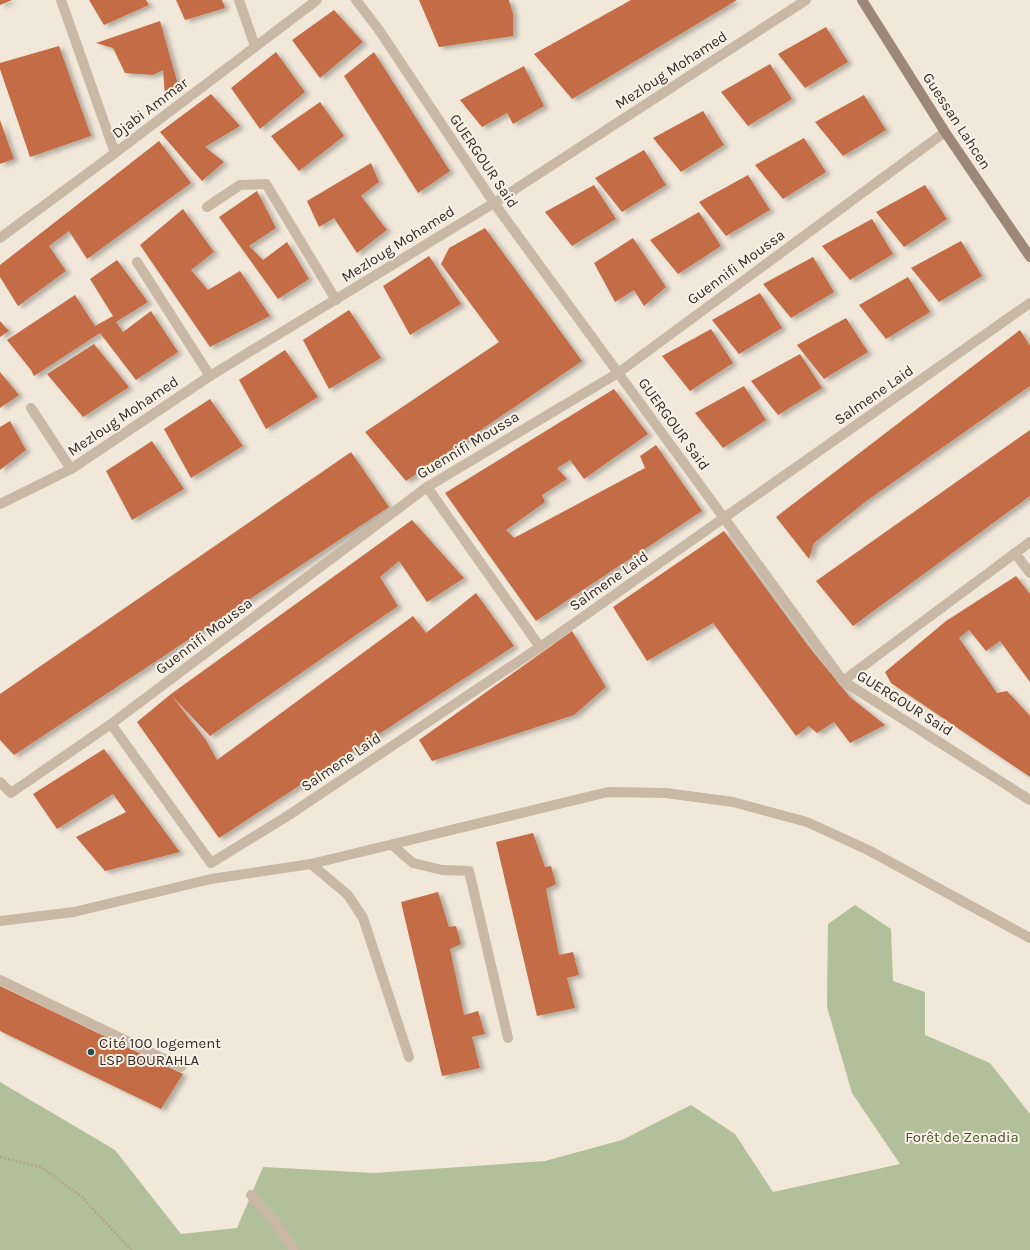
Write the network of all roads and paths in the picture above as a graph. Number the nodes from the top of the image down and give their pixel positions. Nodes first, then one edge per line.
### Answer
1 (61, 0) edge
2 (239, 0) edge
3 (317, 0) edge
4 (356, 0) edge
5 (806, 0) edge
6 (862, 0) edge
7 (255, 46) junction
8 (946, 132) junction
9 (115, 153) junction
10 (494, 203) junction
11 (207, 207) dead end
12 (0, 238) edge
13 (1030, 257) edge
14 (137, 262) dead end
15 (336, 300) junction
16 (1030, 303) edge
17 (618, 373) junction
18 (210, 376) junction
19 (31, 408) dead end
20 (70, 469) junction
21 (427, 487) junction
22 (0, 504) edge
23 (724, 519) junction
24 (1030, 542) edge
25 (1015, 553) junction
26 (1030, 573) edge
27 (540, 647) junction
28 (843, 681) junction
29 (111, 724) junction
30 (0, 782) edge
31 (1030, 800) edge
32 (392, 845) junction
33 (211, 863) junction
34 (311, 864) junction
35 (211, 879) junction
36 (0, 921) edge
37 (1030, 938) edge
38 (0, 980) edge
39 (508, 1038) dead end
40 (410, 1056) dead end
41 (181, 1068) dead end
42 (0, 1157) edge
43 (251, 1195) dead end
44 (131, 1250) edge
45 (294, 1250) edge

1 - 9 street
2 - 7 street
3 - 7 street, Djabi Ammar
4 - 10 street, GUERGOUR Said
5 - 10 street, Mezloug Mohamed
6 - 8 main road, Guessan Lahcen
7 - 9 street, Djabi Ammar
8 - 13 main road, Guessan Lahcen
8 - 17 street, Guennifi Moussa
9 - 12 street, Djabi Ammar
10 - 15 street, Mezloug Mohamed
10 - 17 street, GUERGOUR Said
11 - 15 street
14 - 18 street
15 - 18 street, Mezloug Mohamed
16 - 23 street, Salmene Laid
17 - 21 street, Guennifi Moussa
17 - 23 street, GUERGOUR Said
18 - 20 street, Mezloug Mohamed
19 - 20 street
20 - 22 street, Mezloug Mohamed
21 - 27 street
21 - 29 street, Guennifi Moussa
23 - 27 street, Salmene Laid
23 - 28 street, GUERGOUR Said
24 - 25 street
25 - 26 street
25 - 28 street
27 - 33 street, Salmene Laid
28 - 31 street, GUERGOUR Said
29 - 30 street, Guennifi Moussa
29 - 33 street
32 - 34 street
32 - 37 street
32 - 39 street
33 - 35 street
34 - 35 street
34 - 40 street
35 - 36 street
38 - 41 street
42 - 44 path
43 - 45 street

